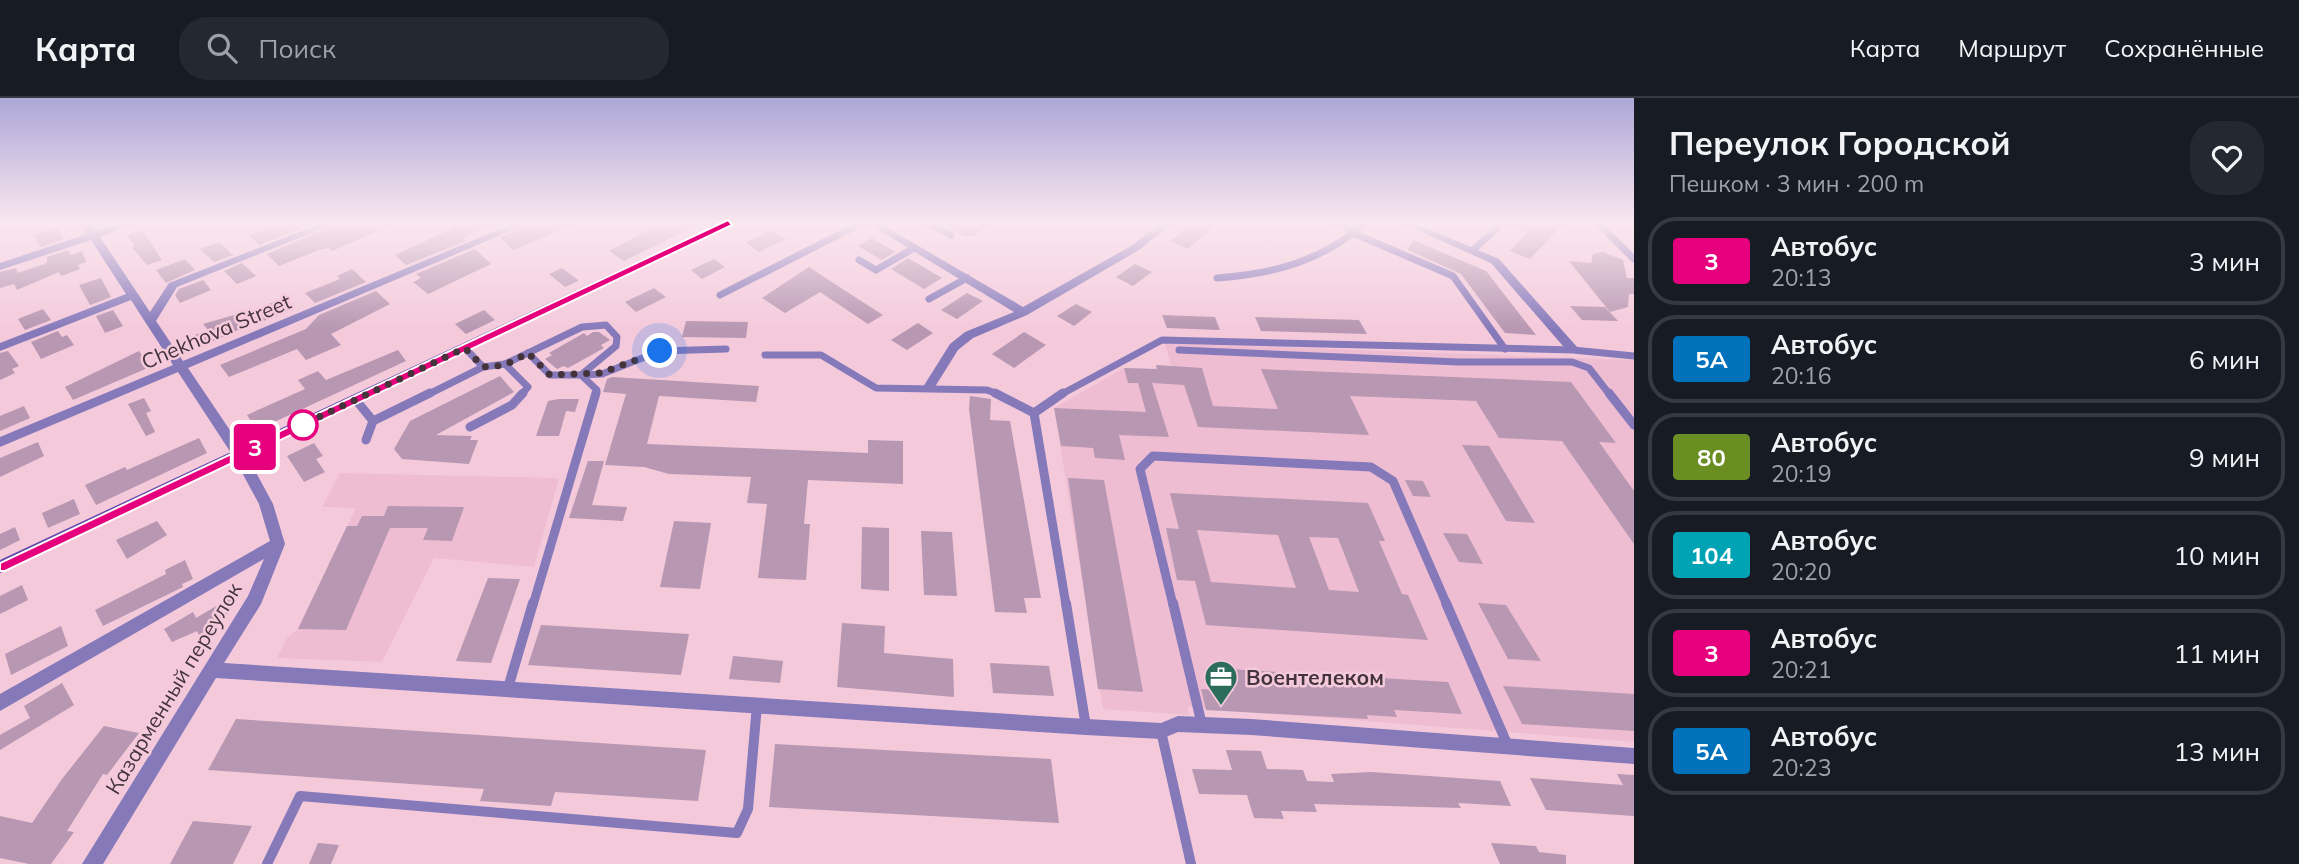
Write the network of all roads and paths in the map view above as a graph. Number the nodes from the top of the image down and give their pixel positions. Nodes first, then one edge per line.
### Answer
1 (24, 259) edge
2 (109, 259) edge
3 (240, 259) edge
4 (439, 259) edge
5 (653, 259) edge
6 (791, 259) edge
7 (895, 259) edge
8 (933, 259) edge
9 (1116, 259) edge
10 (1311, 259) edge
11 (1414, 259) edge
12 (1490, 259) edge
13 (859, 260) dead end
14 (0, 267) edge
15 (967, 278) junction
16 (1217, 278) dead end
17 (133, 295) junction
18 (720, 295) dead end
19 (929, 299) dead end
20 (1023, 312) junction
21 (150, 322) junction
22 (0, 347) edge
23 (465, 348) junction
24 (726, 349) dead end
25 (1505, 349) junction
26 (1179, 350) dead end
27 (1573, 350) junction
28 (528, 353) junction
29 (765, 355) dead end
30 (1634, 356) edge
31 (505, 365) junction
32 (180, 367) junction
33 (483, 367) junction
34 (581, 375) junction
35 (929, 387) junction
36 (356, 400) junction
37 (1034, 413) junction
38 (373, 421) junction
39 (1634, 425) edge
40 (470, 427) dead end
41 (366, 440) dead end
42 (0, 442) edge
43 (239, 454) junction
44 (278, 544) junction
45 (0, 567) edge
46 (212, 670) junction
47 (508, 688) junction
48 (0, 703) edge
49 (757, 705) junction
50 (1202, 725) junction
51 (1086, 727) junction
52 (1161, 731) junction
53 (1508, 746) junction
54 (1634, 756) edge
55 (92, 864) edge
56 (267, 864) edge
57 (1191, 864) edge

1 - 14 street
2 - 17 street
3 - 21 street
4 - 32 street, Chekhova Street
5 - 23 street
6 - 18 lane
7 - 13 lane
8 - 15 street
9 - 20 street
10 - 16 lane
11 - 25 lane
12 - 27 street
15 - 19 lane
15 - 20 street
17 - 21 street
17 - 22 street
20 - 35 street
21 - 32 street
23 - 33 lane
23 - 36 street
24 - 34 lane
25 - 27 lane
25 - 37 lane
26 - 39 lane
27 - 30 lane
28 - 31 lane
28 - 34 lane
28 - 34 lane
29 - 35 lane
31 - 33 lane
31 - 40 lane
32 - 42 street, Chekhova Street
32 - 43 street
33 - 38 lane
34 - 47 lane
35 - 37 lane
36 - 38 lane
36 - 43 street
37 - 51 lane
38 - 41 lane
43 - 44 street
43 - 45 street
44 - 46 street, Казарменный переулок
44 - 48 street
46 - 47 street
46 - 55 street, Казарменный переулок
47 - 49 street
49 - 51 street
49 - 56 lane
50 - 52 street
50 - 53 street
50 - 53 lane
51 - 52 street
52 - 57 lane
53 - 54 street

